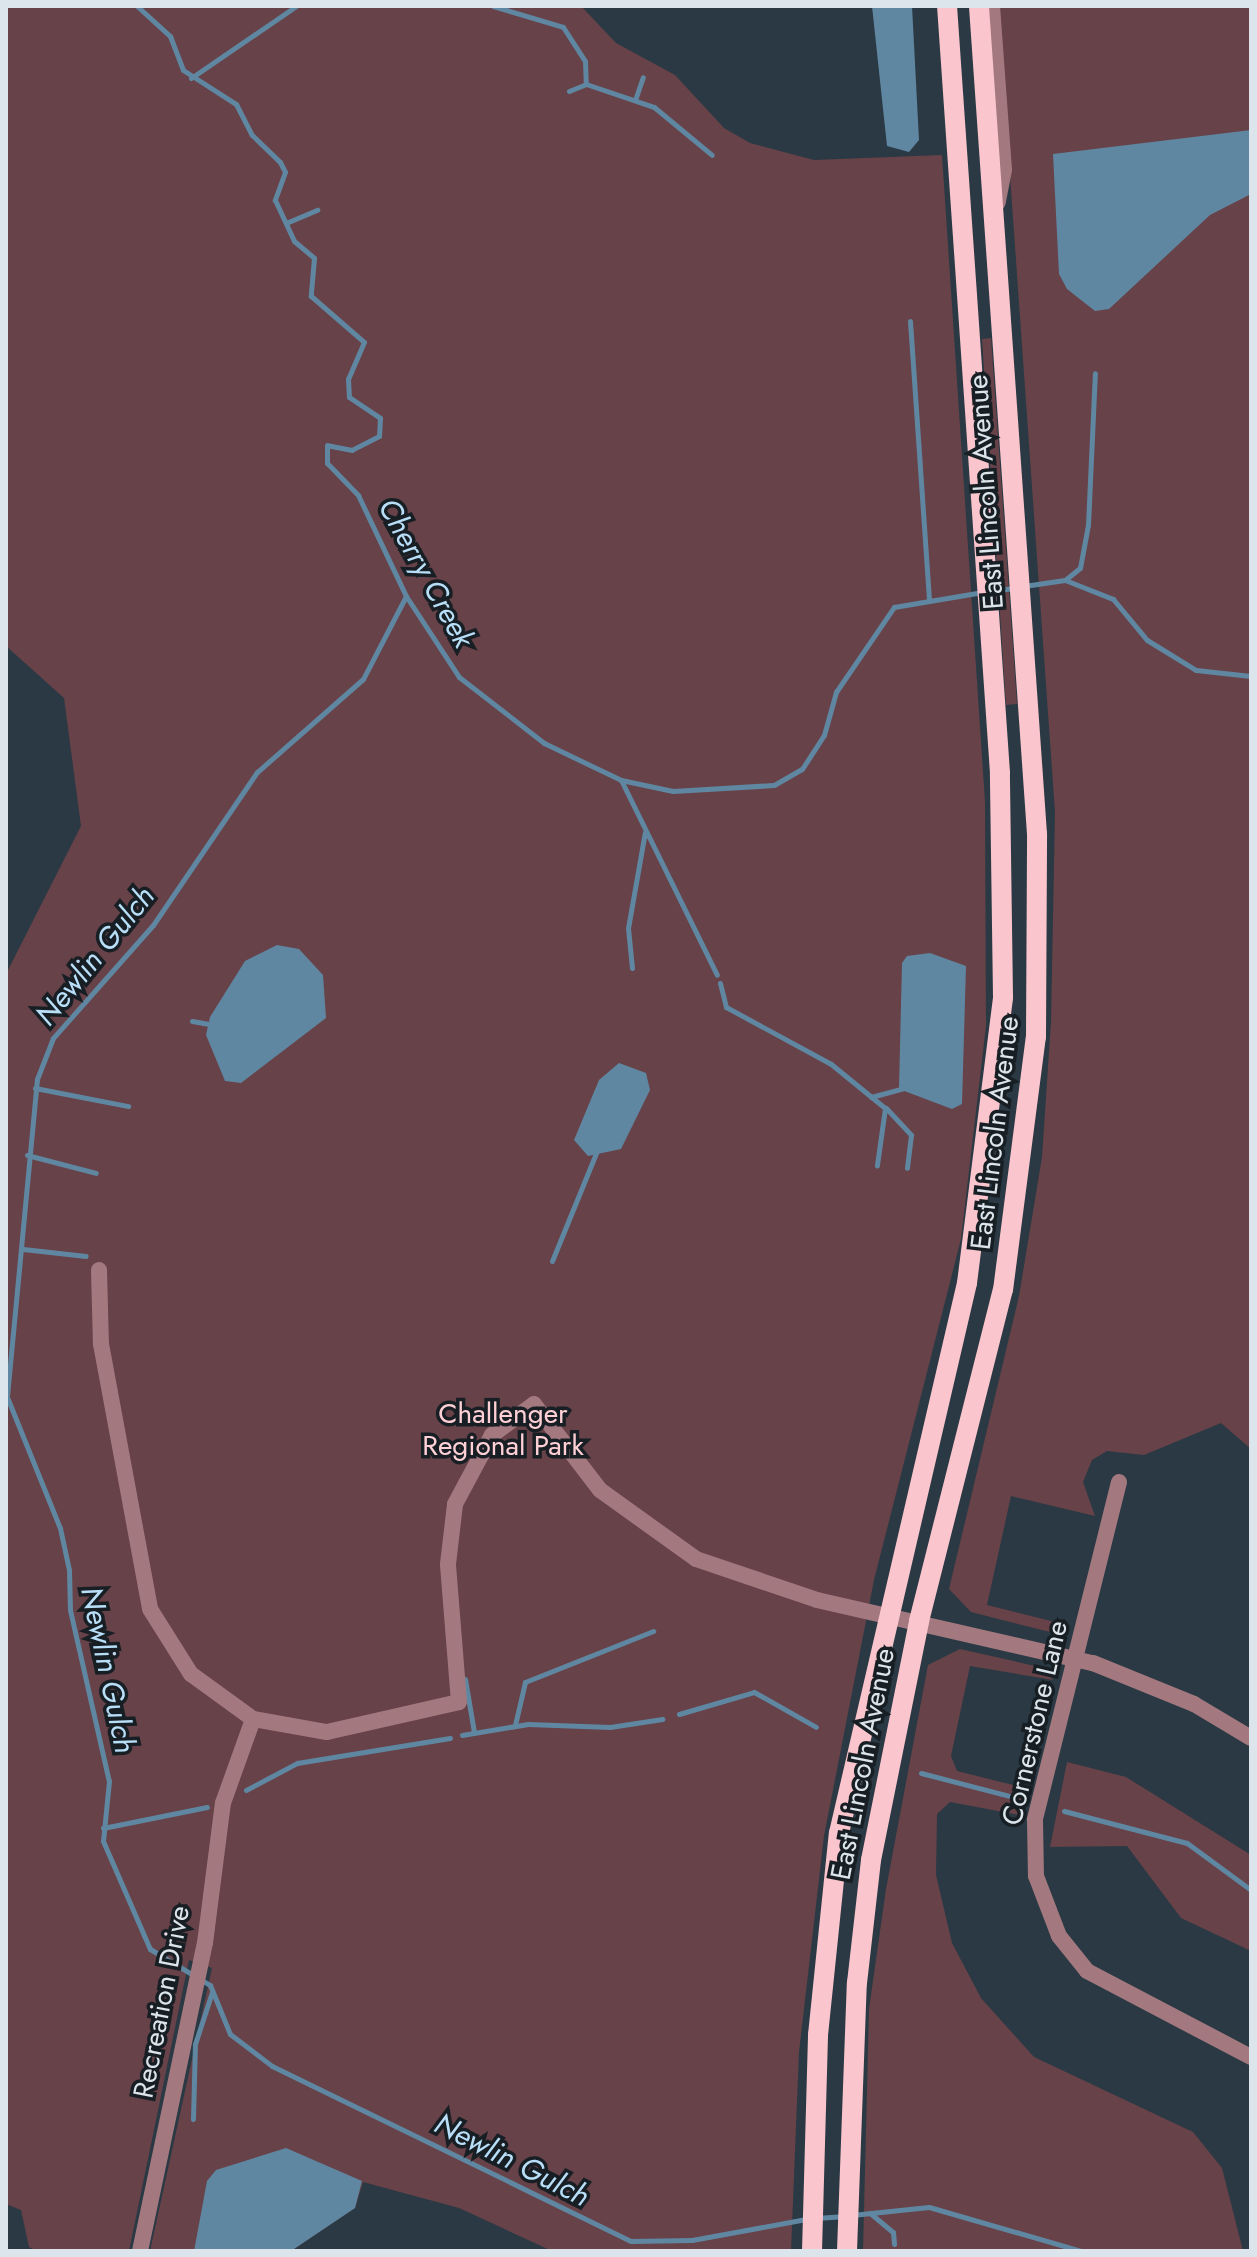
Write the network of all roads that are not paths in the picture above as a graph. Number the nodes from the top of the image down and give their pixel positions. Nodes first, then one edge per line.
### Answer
1 (947, 6) edge
2 (979, 6) edge
3 (992, 6) edge
4 (994, 219) junction
5 (99, 1270) dead end
6 (1119, 1482) dead end
7 (886, 1615) junction
8 (919, 1621) junction
9 (1075, 1658) junction
10 (253, 1719) junction
11 (1250, 1736) edge
12 (1251, 2057) edge
13 (140, 2251) edge
14 (812, 2251) edge
15 (847, 2251) edge

1 - 7 main road, East Lincoln Avenue
2 - 4 main road, East Lincoln Avenue
3 - 4 street
4 - 8 main road, East Lincoln Avenue
5 - 10 street
6 - 9 street, Cornerstone Lane
7 - 8 street
7 - 10 street
7 - 14 main road, East Lincoln Avenue
8 - 9 street
8 - 15 main road, East Lincoln Avenue
9 - 11 street
9 - 12 street, Cornerstone Lane
10 - 13 street, Recreation Drive

